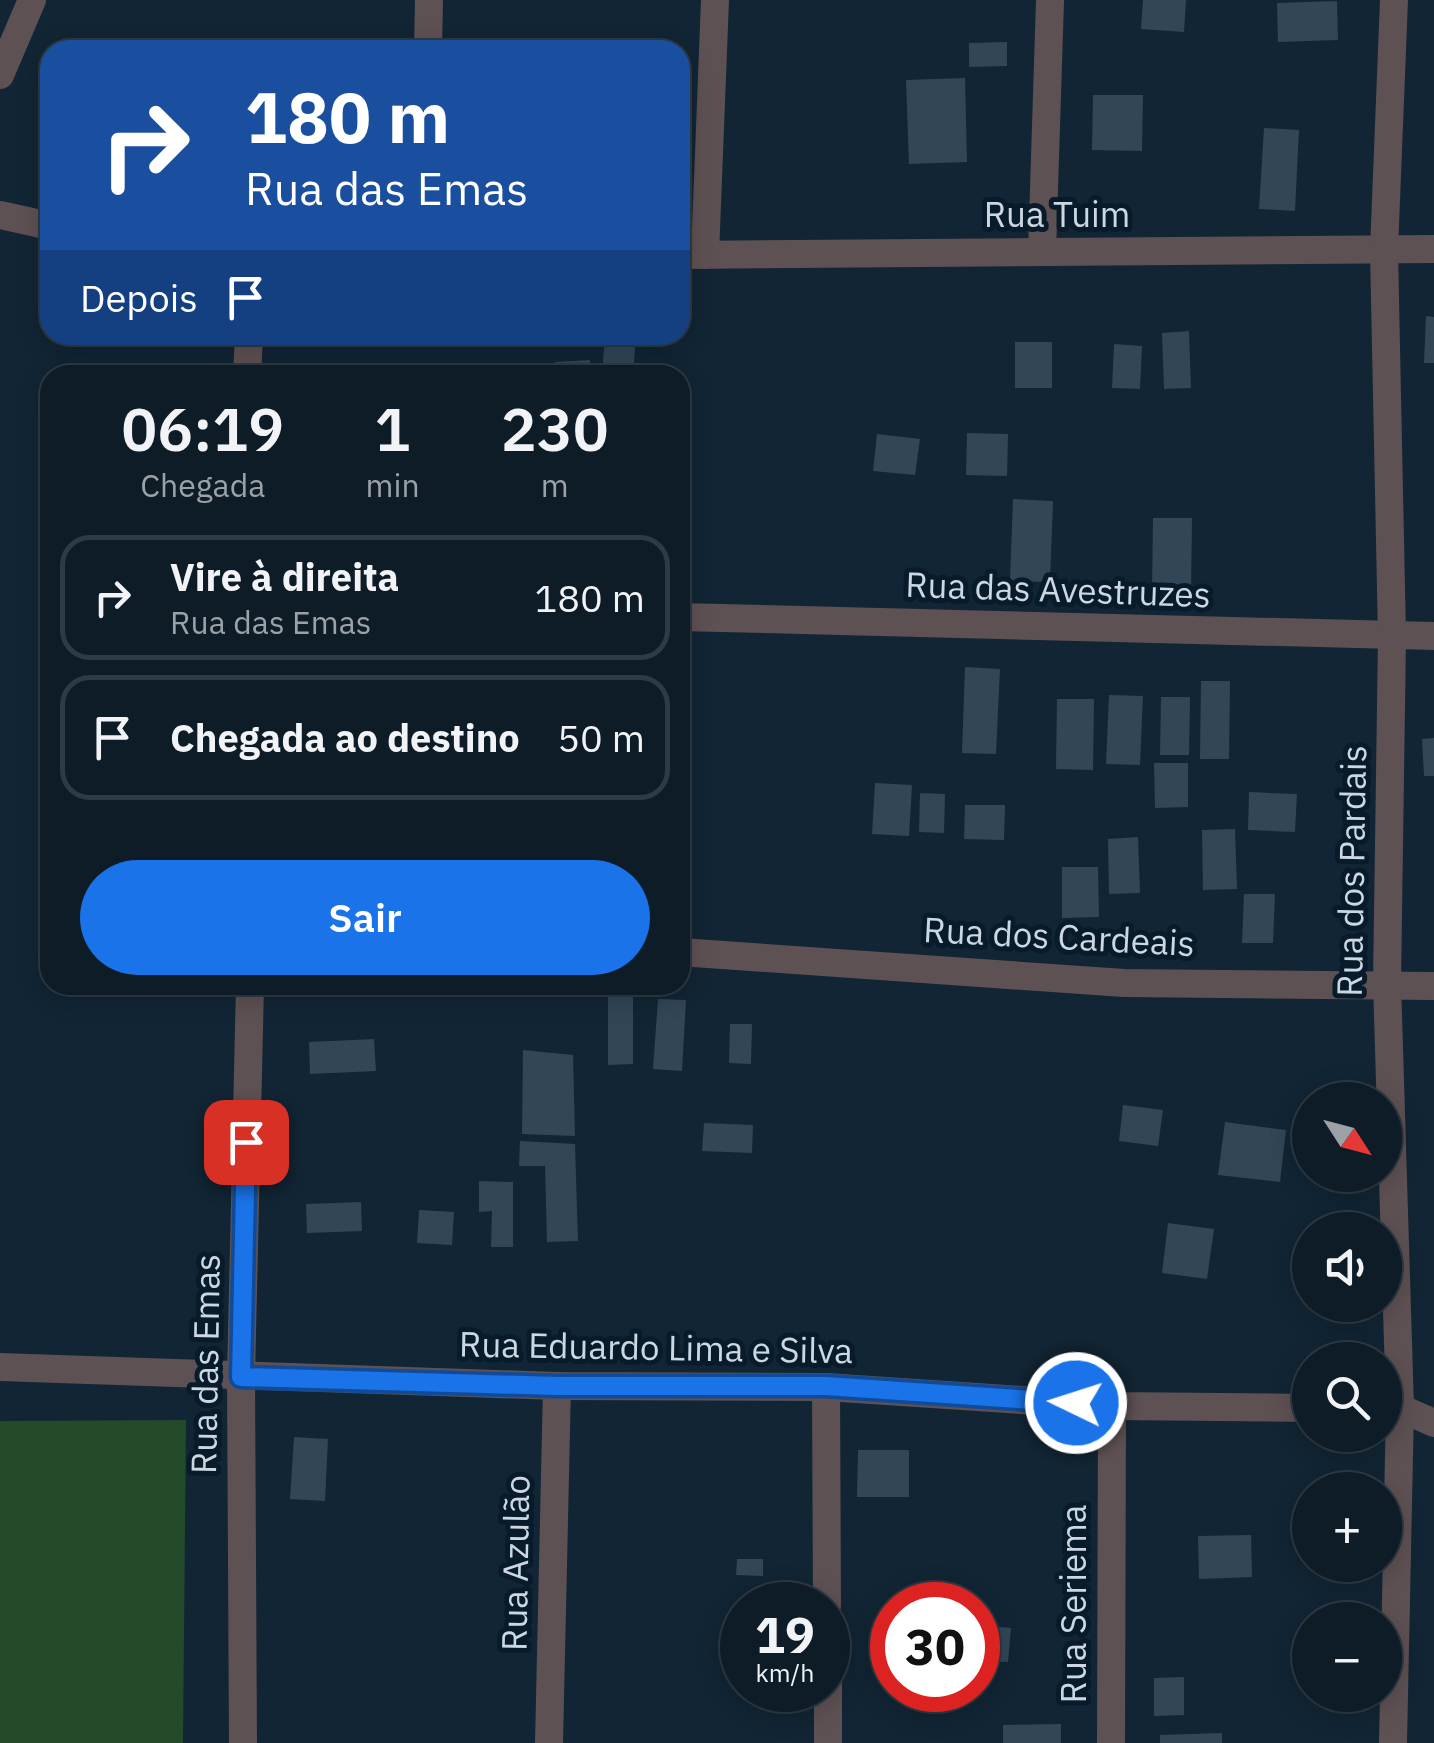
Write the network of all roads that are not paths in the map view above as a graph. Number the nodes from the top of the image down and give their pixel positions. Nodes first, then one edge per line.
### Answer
1 (32, 0) edge
2 (428, 0) edge
3 (715, 0) edge
4 (1050, 0) edge
5 (1394, 0) edge
6 (428, 40) edge
7 (0, 75) edge
8 (0, 215) edge
9 (40, 224) edge
10 (1384, 250) junction
11 (1434, 250) edge
12 (1042, 252) junction
13 (692, 255) edge
14 (690, 617) edge
15 (1434, 636) edge
16 (1392, 637) junction
17 (690, 953) edge
18 (1387, 983) junction
19 (1434, 986) edge
20 (250, 995) edge
21 (1392, 1342) edge
22 (0, 1367) edge
23 (241, 1377) junction
24 (557, 1386) junction
25 (826, 1386) junction
26 (1112, 1406) junction
27 (1292, 1408) edge
28 (1402, 1411) edge
29 (1434, 1423) edge
30 (1393, 1452) edge
31 (827, 1582) edge
32 (828, 1712) edge
33 (243, 1743) edge
34 (549, 1743) edge
35 (828, 1743) edge
36 (1111, 1743) edge
37 (1394, 1743) edge

1 - 7 street
2 - 6 street
3 - 13 street
4 - 12 street
5 - 10 street, Rua dos Pardais
8 - 9 street
10 - 11 street, Rua Tuim
10 - 12 street, Rua Tuim
10 - 16 street, Rua dos Pardais
12 - 13 street, Rua Tuim
14 - 16 street, Rua das Avestruzes
15 - 16 street, Rua das Avestruzes
16 - 18 street, Rua dos Pardais
17 - 18 street, Rua dos Cardeais
18 - 19 street, Rua dos Cardeais
18 - 21 street, Rua dos Pardais
20 - 23 street, Rua das Emas
22 - 23 street, Rua Eduardo Lima e Silva
23 - 24 street, Rua Eduardo Lima e Silva
23 - 33 street, Rua das Emas
24 - 25 street, Rua Eduardo Lima e Silva
24 - 34 street, Rua Azulão
25 - 26 street, Rua Eduardo Lima e Silva
25 - 31 street
26 - 27 street, Rua Eduardo Lima e Silva
26 - 36 street, Rua Seriema
28 - 29 street
30 - 37 street, Rua dos Pardais
32 - 35 street

